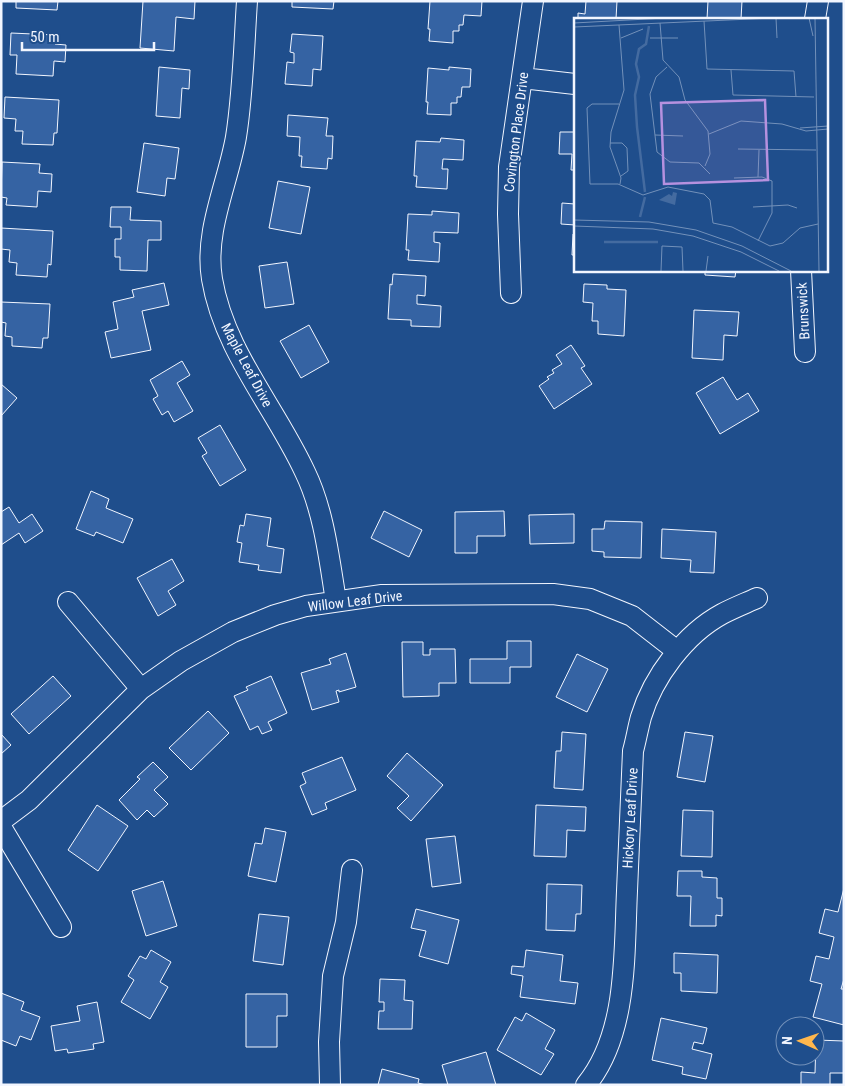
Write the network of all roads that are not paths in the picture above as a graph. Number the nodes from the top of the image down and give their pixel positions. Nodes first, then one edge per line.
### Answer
1 (247, 1) edge
2 (533, 1) edge
3 (818, 1) edge
4 (815, 18) edge
5 (522, 78) junction
6 (574, 84) edge
7 (801, 271) edge
8 (510, 293) dead end
9 (805, 352) dead end
10 (757, 598) dead end
11 (336, 601) junction
12 (68, 602) dead end
13 (677, 651) junction
14 (141, 690) junction
15 (1, 822) edge
16 (1, 827) edge
17 (352, 870) dead end
18 (61, 927) dead end
19 (594, 1082) edge
20 (330, 1085) edge

1 - 11 street, Maple Leaf Drive
2 - 5 street, Covington Place Drive
3 - 4 street
5 - 6 street
5 - 8 street, Covington Place Drive
7 - 9 street, Brunswick
10 - 13 street, Hickory Leaf Drive
11 - 13 street, Willow Leaf Drive
11 - 14 street, Willow Leaf Drive
12 - 14 street
13 - 19 street, Hickory Leaf Drive
14 - 15 street, Willow Leaf Drive
16 - 18 street
17 - 20 street

